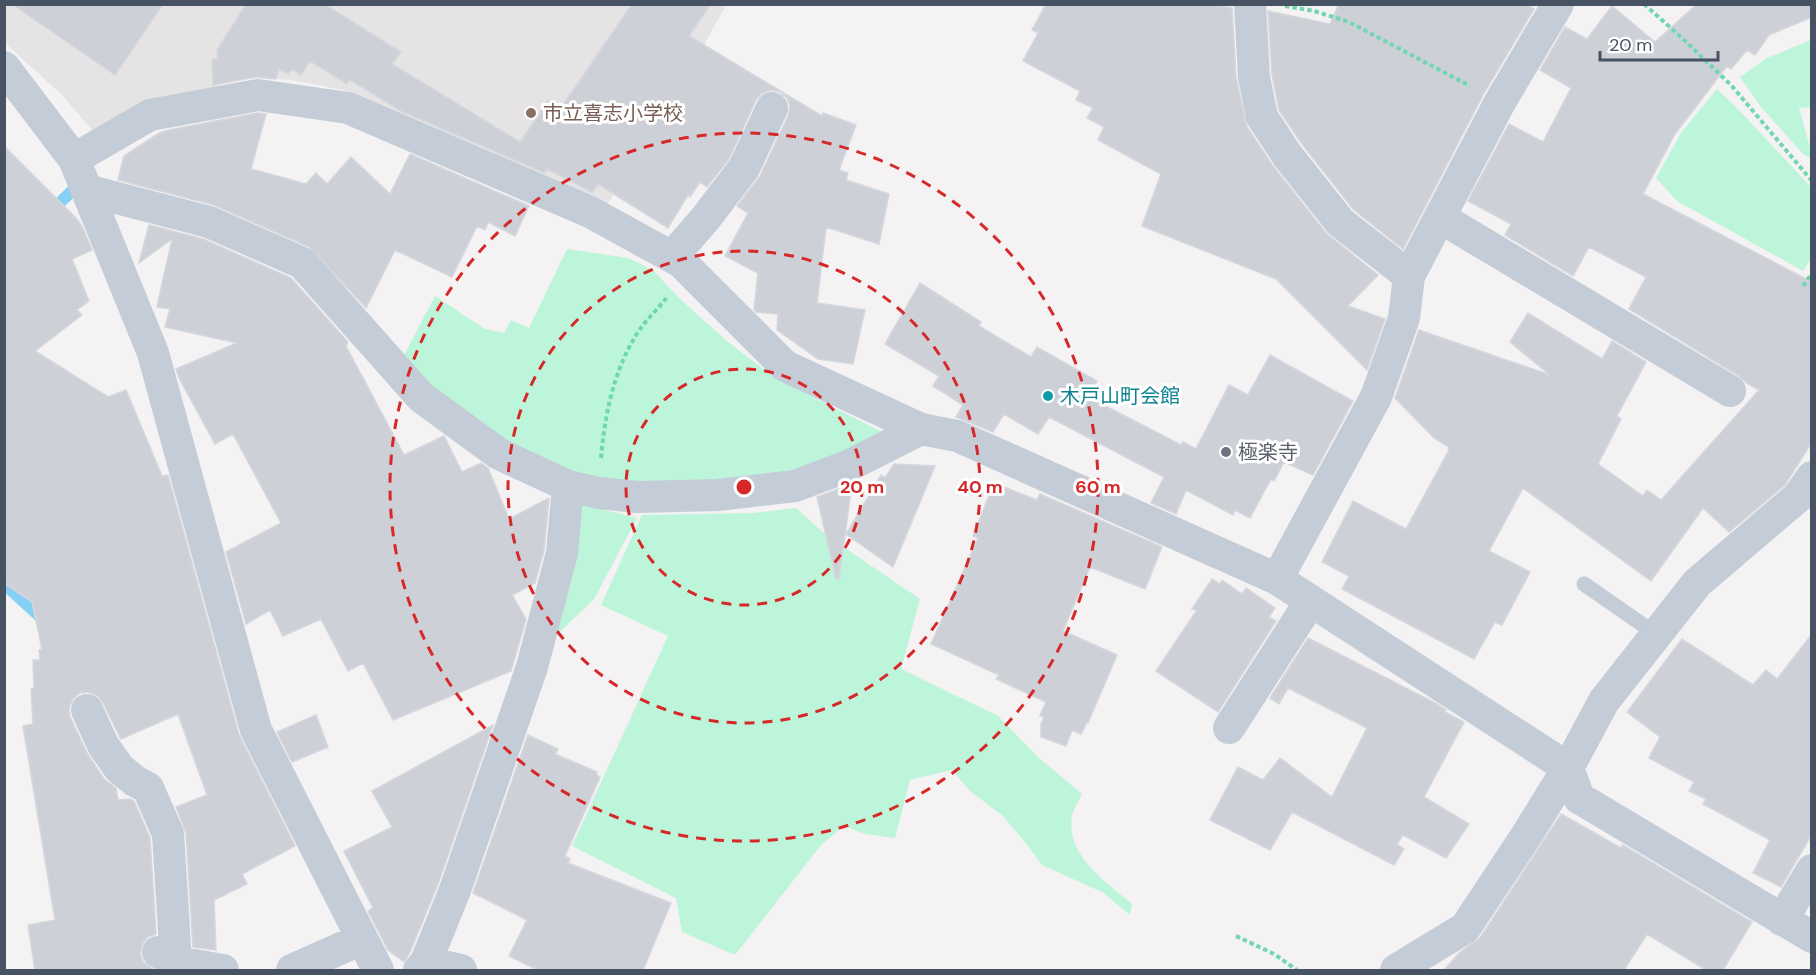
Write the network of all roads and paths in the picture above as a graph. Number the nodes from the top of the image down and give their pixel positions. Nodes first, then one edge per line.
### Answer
1 (1250, 4) edge
2 (1276, 4) edge
3 (1558, 4) edge
4 (1644, 4) edge
5 (4, 67) edge
6 (1500, 102) junction
7 (772, 108) dead end
8 (74, 159) junction
9 (1812, 181) edge
10 (86, 190) junction
11 (1441, 218) junction
12 (680, 264) junction
13 (1812, 273) edge
14 (1409, 276) junction
15 (1803, 286) dead end
16 (1730, 391) dead end
17 (921, 429) junction
18 (1812, 477) edge
19 (568, 486) junction
20 (599, 492) junction
21 (1277, 579) junction
22 (1584, 584) dead end
23 (1311, 602) junction
24 (1656, 634) junction
25 (87, 710) dead end
26 (1230, 728) dead end
27 (1568, 768) junction
28 (1812, 870) edge
29 (1782, 920) junction
30 (1236, 936) dead end
31 (1812, 938) edge
32 (362, 939) junction
33 (423, 966) edge
34 (223, 970) edge
35 (292, 970) edge
36 (378, 970) edge
37 (461, 970) edge
38 (1298, 970) edge
39 (1396, 970) edge

1 - 14 street
2 - 6 path
3 - 6 street
4 - 9 path
5 - 8 street
6 - 11 street
7 - 12 street
8 - 10 street
8 - 12 street
10 - 19 street
10 - 32 street
11 - 14 street
11 - 16 street
12 - 17 street
12 - 20 path
13 - 15 path
14 - 21 street
17 - 20 street
17 - 21 street
18 - 24 street
19 - 20 street
19 - 33 street
21 - 23 street
22 - 24 lane
23 - 26 street
23 - 27 street
24 - 27 street
25 - 34 street
27 - 29 street
27 - 39 street
28 - 29 street
29 - 31 street
30 - 38 path
32 - 35 street
32 - 36 street
33 - 37 street

